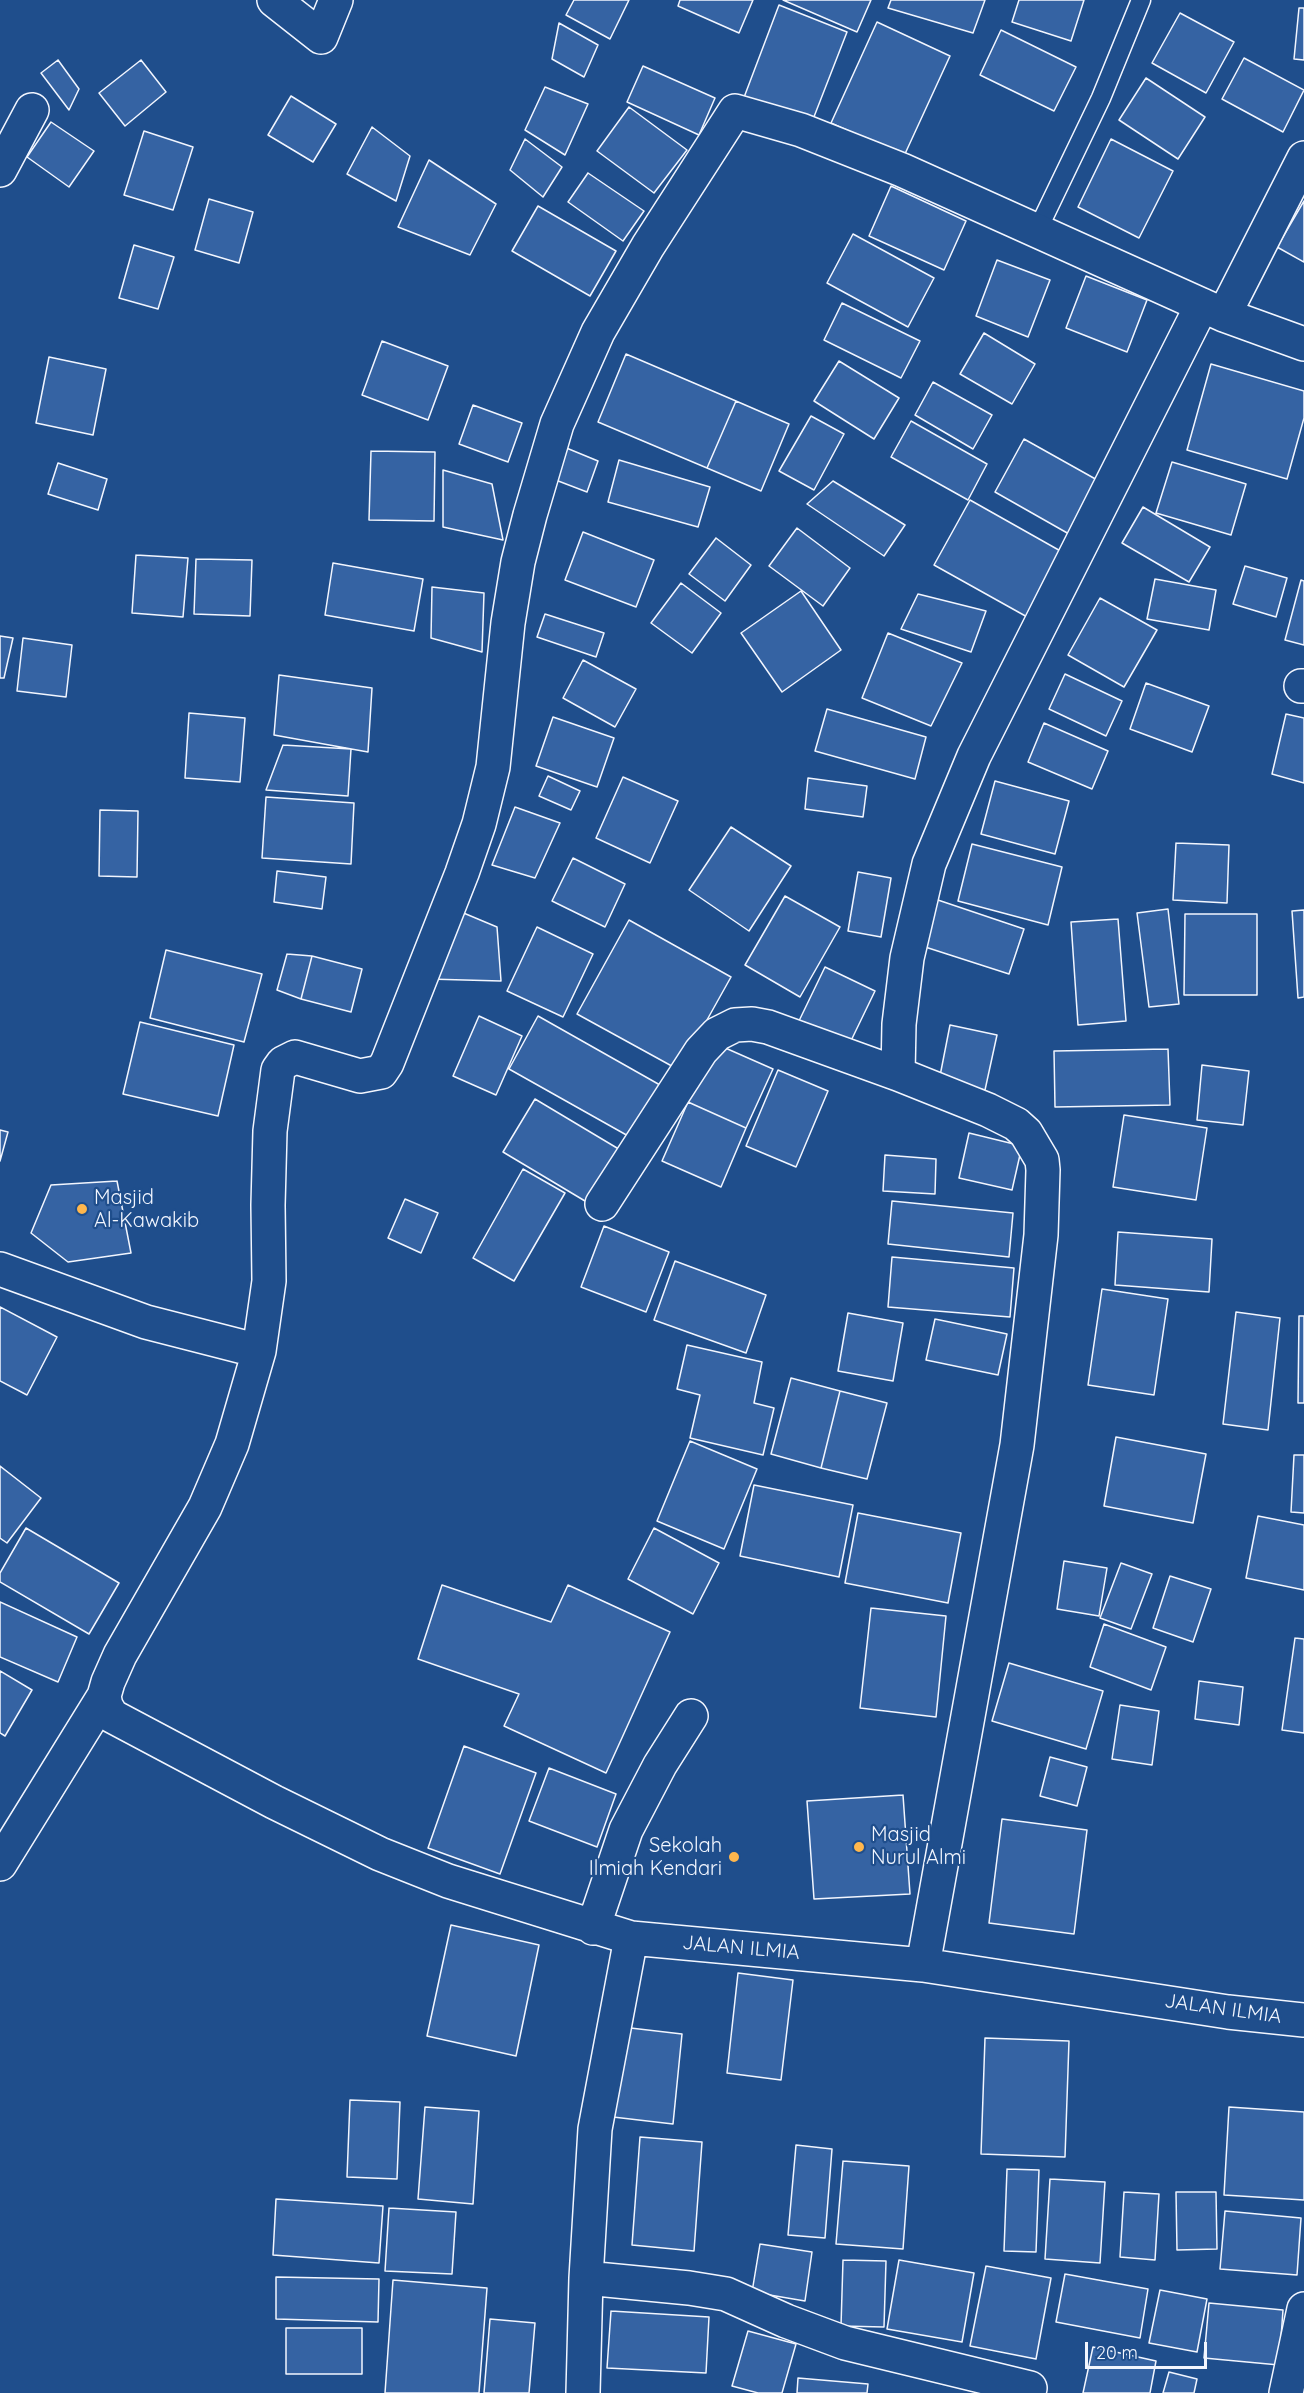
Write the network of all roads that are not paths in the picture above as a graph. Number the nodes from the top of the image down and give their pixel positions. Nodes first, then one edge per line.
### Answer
1 (274, 0) edge
2 (336, 0) edge
3 (1141, 0) edge
4 (32, 110) dead end
5 (1304, 158) edge
6 (0, 170) edge
7 (1037, 231) junction
8 (1213, 310) junction
9 (1304, 344) edge
10 (898, 1074) junction
11 (602, 1204) dead end
12 (0, 1269) edge
13 (259, 1351) junction
14 (104, 1696) junction
15 (692, 1716) dead end
16 (0, 1864) edge
17 (593, 1928) junction
18 (631, 1938) junction
19 (923, 1965) junction
20 (1304, 2020) edge
21 (586, 2278) junction
22 (1304, 2308) edge
23 (1030, 2388) dead end
24 (583, 2393) edge
25 (1286, 2393) edge

1 - 2 street
3 - 7 lane
4 - 6 street
5 - 8 street
7 - 8 street
7 - 13 street
8 - 9 street
8 - 10 street
10 - 11 street
10 - 19 street
12 - 13 street
13 - 14 street
14 - 16 street
14 - 17 street, JALAN ILMIA
15 - 17 street
17 - 18 street, JALAN ILMIA
18 - 19 street, JALAN ILMIA
18 - 21 street
19 - 20 street, JALAN ILMIA
21 - 23 street
21 - 24 street
22 - 25 street

